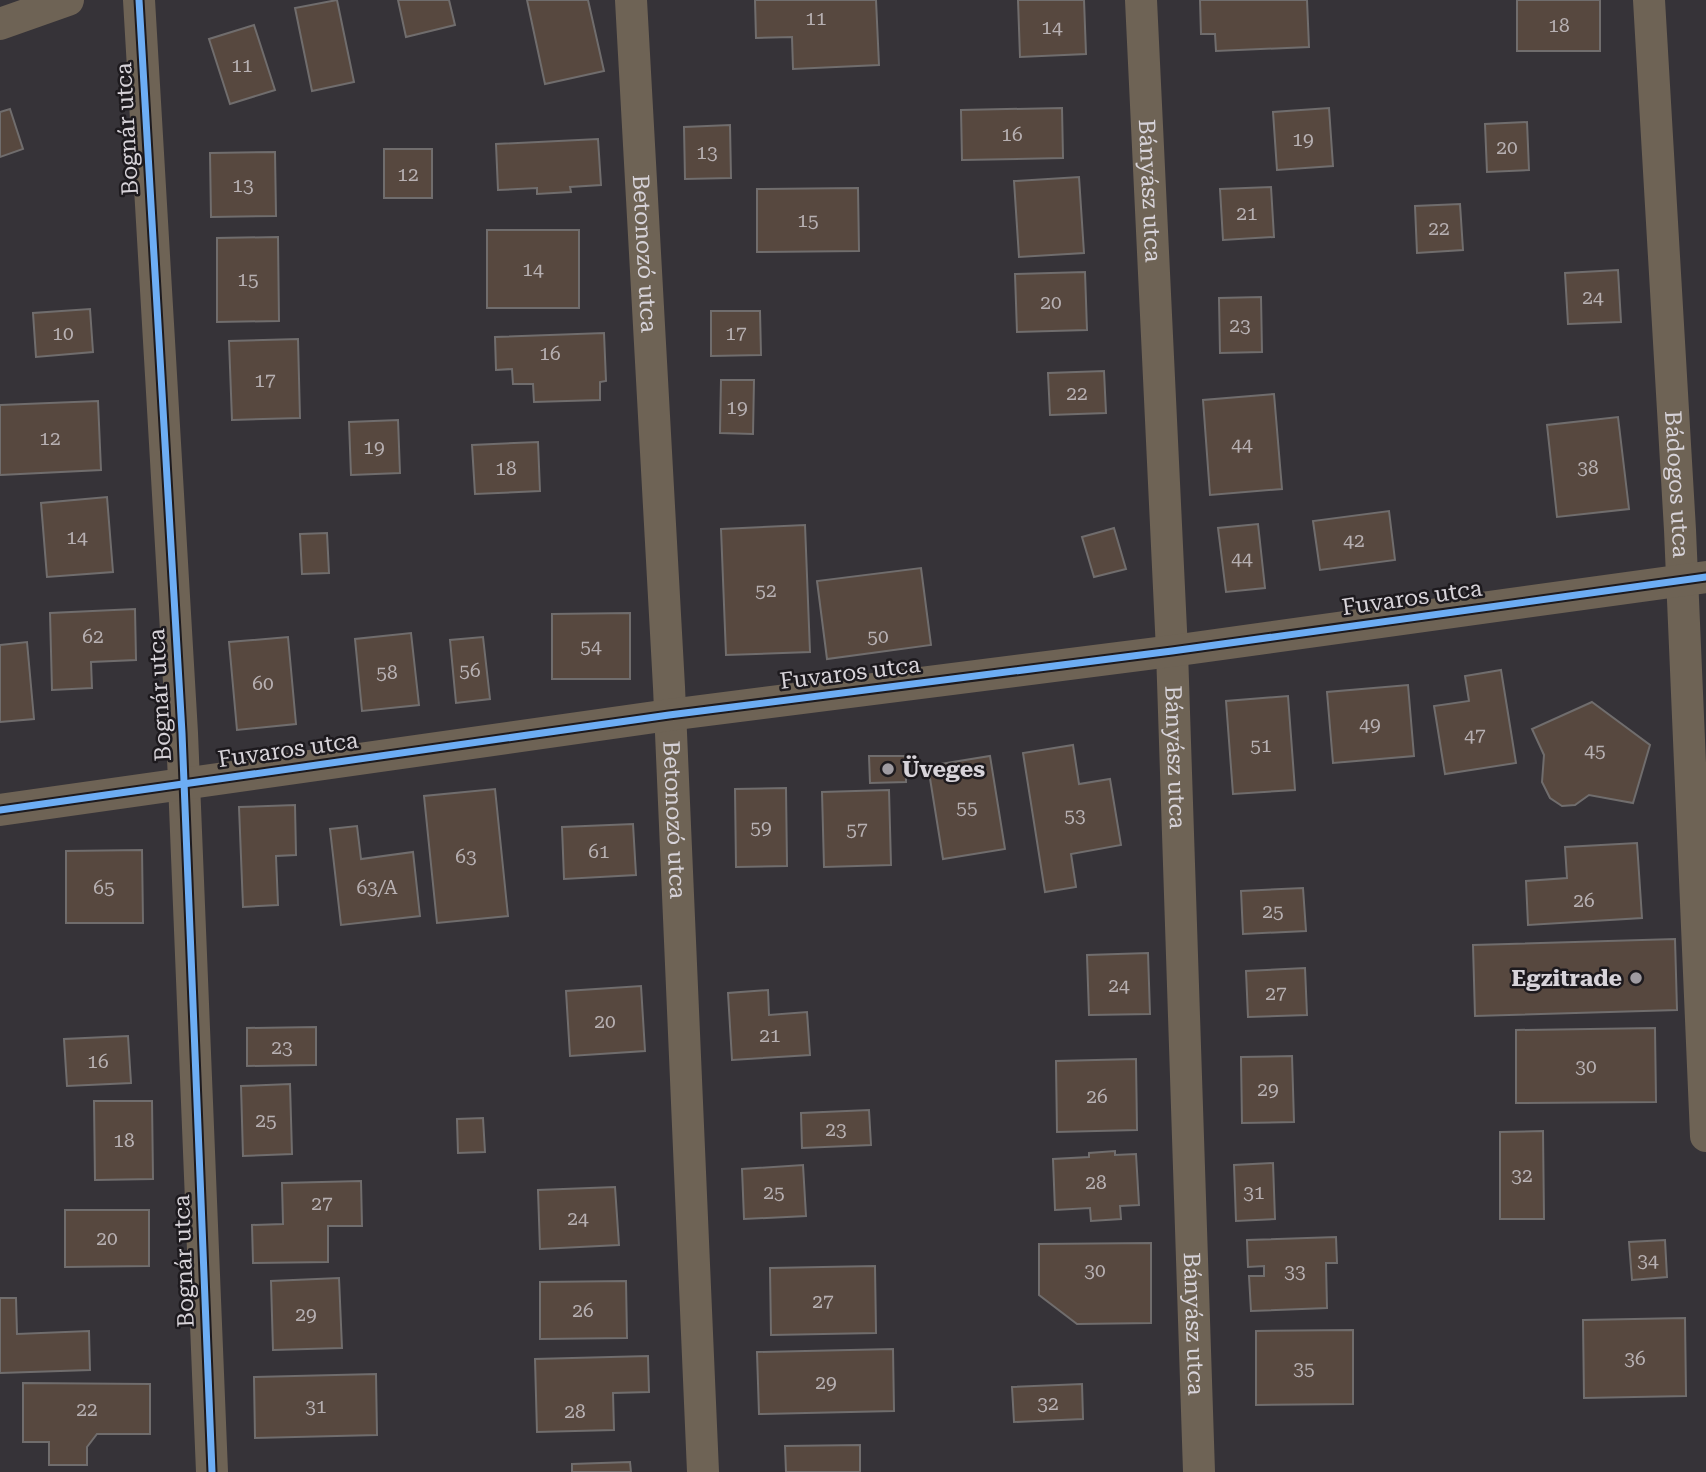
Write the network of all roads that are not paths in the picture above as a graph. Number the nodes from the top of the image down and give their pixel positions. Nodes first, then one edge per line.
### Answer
1 (68, 0) edge
2 (139, 0) edge
3 (631, 0) edge
4 (1141, 0) edge
5 (1650, 0) edge
6 (0, 24) edge
7 (1693, 578) edge
8 (1172, 651) junction
9 (669, 715) junction
10 (184, 784) junction
11 (0, 810) edge
12 (1706, 1136) edge
13 (212, 1472) edge
14 (703, 1472) edge
15 (1199, 1472) edge

1 - 6 street
2 - 10 street, Bognár utca
3 - 9 street, Betonozó utca
4 - 8 street, Bányász utca
5 - 7 street, Bádogos utca
7 - 8 street, Fuvaros utca
7 - 12 street, Bádogos utca
8 - 9 street, Fuvaros utca
8 - 15 street, Bányász utca
9 - 10 street, Fuvaros utca
9 - 14 street, Betonozó utca
10 - 11 street, Fuvaros utca
10 - 13 street, Bognár utca

